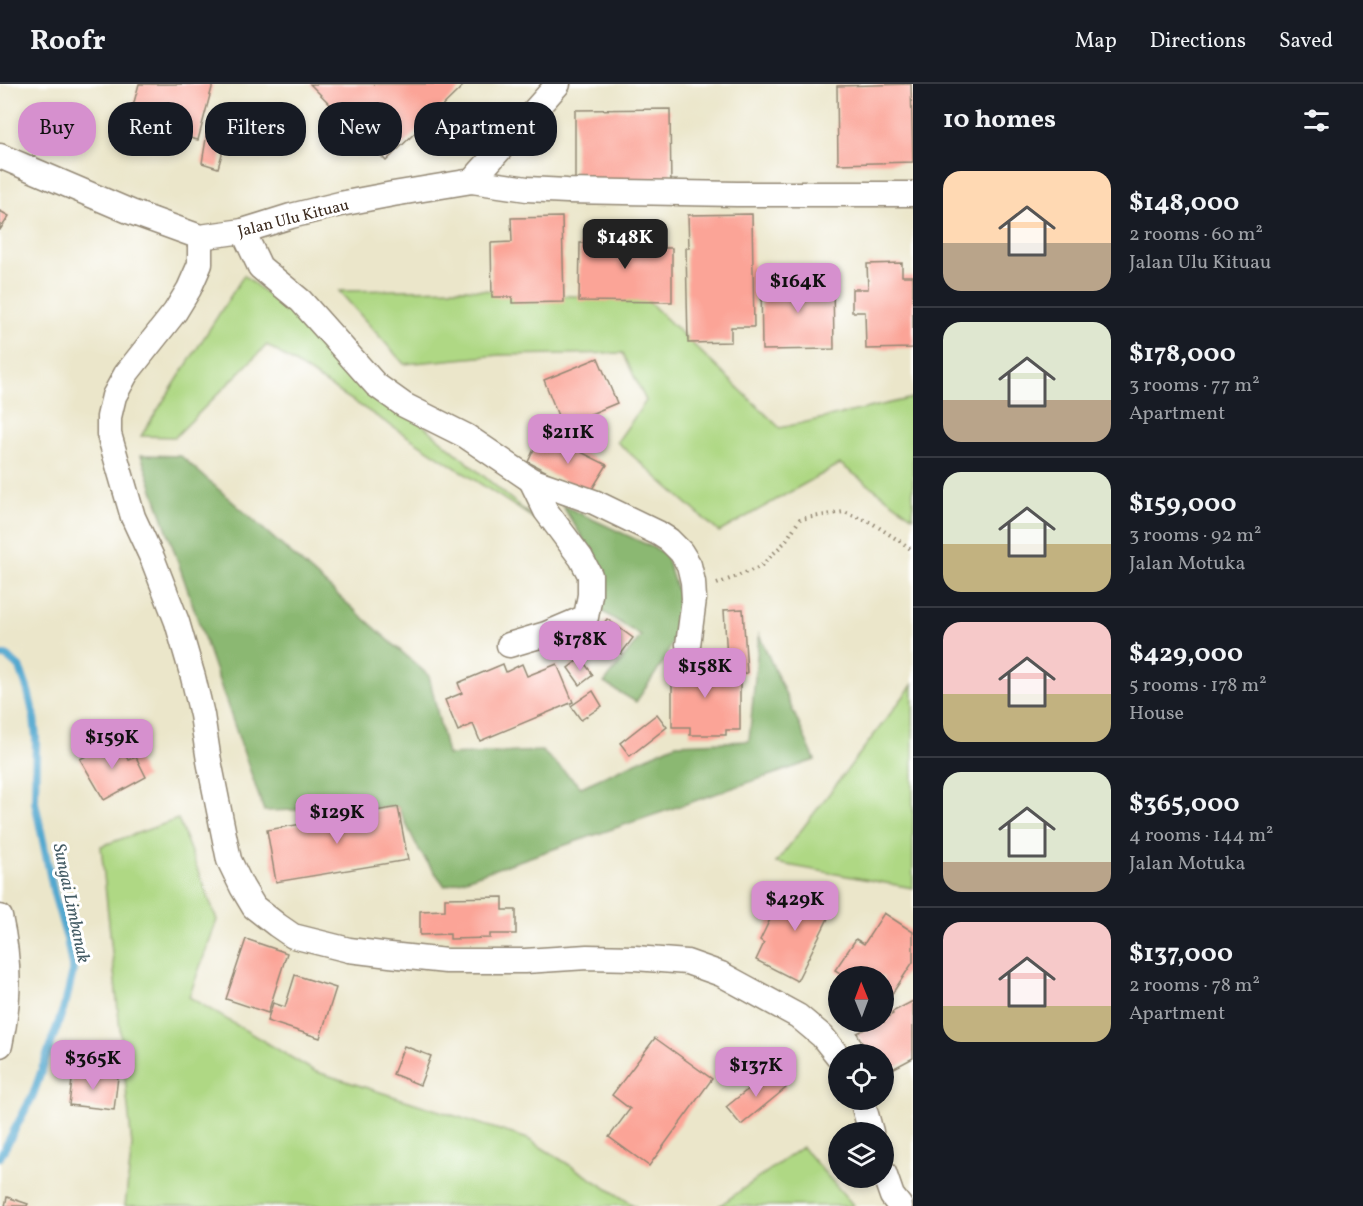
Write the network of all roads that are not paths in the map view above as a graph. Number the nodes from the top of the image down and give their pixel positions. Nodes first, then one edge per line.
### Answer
1 (558, 84) edge
2 (0, 156) edge
3 (472, 181) junction
4 (913, 194) edge
5 (243, 231) junction
6 (200, 237) junction
7 (531, 480) junction
8 (509, 645) dead end
9 (688, 645) dead end
10 (0, 917) edge
11 (828, 1044) edge
12 (0, 1045) edge
13 (889, 1188) edge
14 (900, 1206) edge

1 - 3 street
2 - 6 street, Jalan Ulu Kituau
3 - 4 street, Jalan Ulu Kituau
3 - 5 street, Jalan Ulu Kituau
5 - 6 street, Jalan Ulu Kituau
5 - 7 street
6 - 11 street
7 - 8 street
7 - 9 street
10 - 12 street
13 - 14 street

